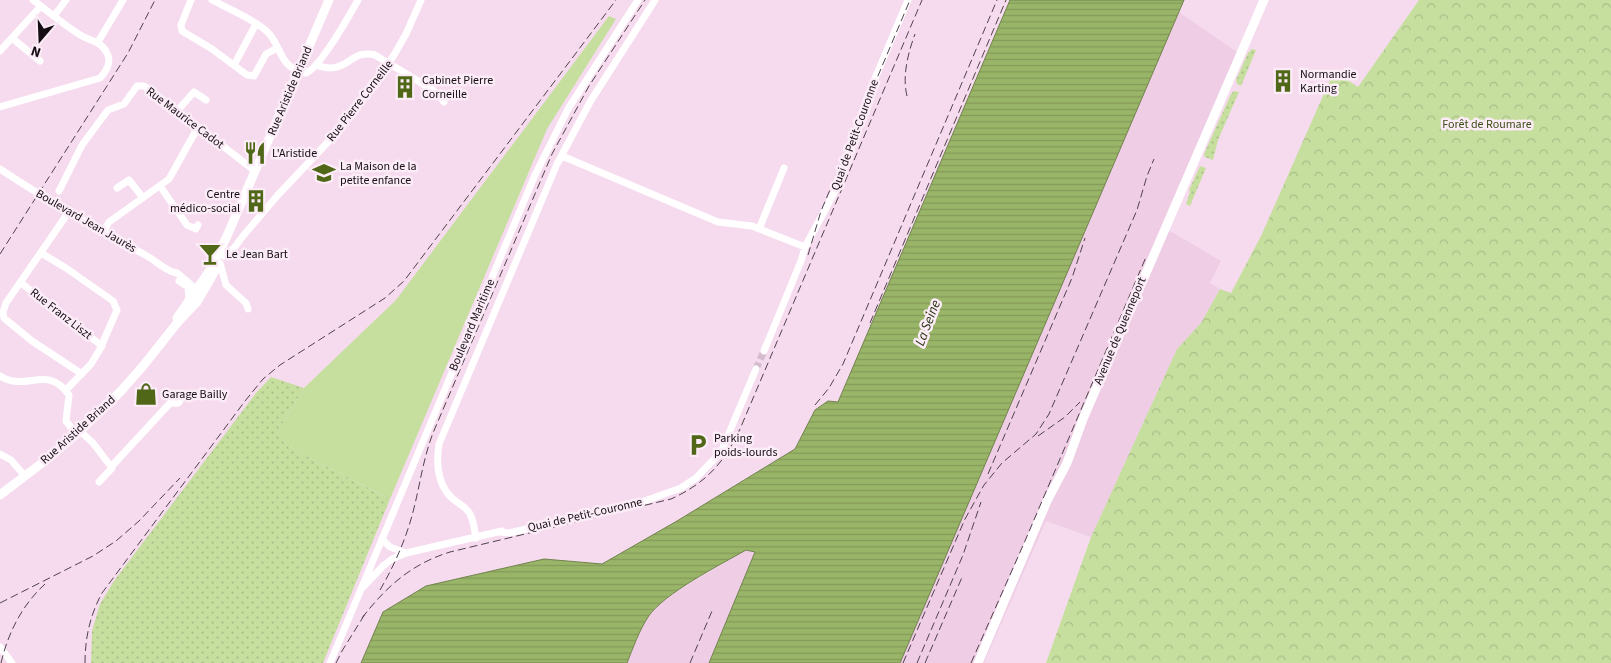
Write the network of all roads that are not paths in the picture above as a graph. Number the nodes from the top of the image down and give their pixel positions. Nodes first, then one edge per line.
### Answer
1 (34, 0) edge
2 (66, 0) edge
3 (123, 0) edge
4 (191, 0) edge
5 (212, 0) edge
6 (329, 0) edge
7 (358, 0) edge
8 (421, 0) edge
9 (638, 0) edge
10 (655, 0) edge
11 (908, 0) edge
12 (1264, 0) edge
13 (41, 6) junction
14 (54, 16) junction
15 (256, 24) junction
16 (12, 38) junction
17 (98, 42) junction
18 (277, 48) junction
19 (0, 52) edge
20 (40, 61) dead end
21 (389, 63) junction
22 (234, 65) junction
23 (316, 65) junction
24 (298, 70) junction
25 (206, 100) dead end
26 (444, 102) dead end
27 (0, 107) edge
28 (177, 111) junction
29 (198, 127) junction
30 (562, 156) junction
31 (784, 168) dead end
32 (0, 169) edge
33 (255, 171) junction
34 (160, 186) junction
35 (117, 188) dead end
36 (59, 191) dead end
37 (143, 198) junction
38 (68, 213) junction
39 (198, 225) dead end
40 (759, 229) junction
41 (104, 232) junction
42 (228, 233) junction
43 (242, 236) junction
44 (805, 247) junction
45 (41, 253) junction
46 (222, 259) junction
47 (210, 273) junction
48 (224, 278) junction
49 (21, 283) junction
50 (188, 284) junction
51 (207, 286) junction
52 (198, 290) junction
53 (193, 301) junction
54 (248, 308) dead end
55 (102, 346) junction
56 (764, 352) tunnel mouth
57 (756, 369) tunnel mouth
58 (82, 374) junction
59 (0, 376) edge
60 (66, 390) junction
61 (172, 402) dead end
62 (78, 433) junction
63 (0, 454) edge
64 (111, 467) junction
65 (25, 476) junction
66 (99, 482) dead end
67 (12, 486) junction
68 (0, 488) edge
69 (0, 495) edge
70 (476, 538) junction
71 (382, 539) junction
72 (377, 550) junction
73 (406, 553) junction
74 (392, 560) junction
75 (361, 589) junction
76 (0, 647) edge
77 (12, 663) edge
78 (330, 663) edge
79 (978, 663) edge

1 - 13 street
2 - 14 street
3 - 17 street
4 - 22 street
5 - 15 street
6 - 24 main road, Rue Aristide Briand
7 - 23 street
8 - 21 street, Rue Pierre Corneille
9 - 71 street, Boulevard Maritime
10 - 30 street
11 - 44 street, Quai de Petit-Couronne
12 - 79 main road, Avenue de Quenneport
13 - 14 street
13 - 16 street
14 - 17 street
15 - 18 street
15 - 22 street
16 - 19 street
16 - 20 street
17 - 27 street
18 - 22 street
18 - 24 street
21 - 23 street
21 - 26 street
21 - 43 street, Rue Pierre Corneille
23 - 24 street
24 - 33 main road, Rue Aristide Briand
25 - 28 street
28 - 29 street, Rue Maurice Cadot
28 - 36 street, Rue Maurice Cadot
29 - 33 street, Rue Maurice Cadot
29 - 34 street
30 - 40 street
30 - 70 street
31 - 40 street
32 - 38 street, Boulevard Jean Jaurès
33 - 42 main road, Rue Aristide Briand
34 - 37 street
34 - 39 street
35 - 37 street
37 - 41 street
38 - 41 street, Boulevard Jean Jaurès
38 - 45 street
40 - 44 street
41 - 50 street, Boulevard Jean Jaurès
42 - 43 street
42 - 46 main road, Rue Aristide Briand
42 - 47 main road, Rue Aristide Briand
43 - 46 street, Rue Pierre Corneille
44 - 56 street, Quai de Petit-Couronne
45 - 49 street
45 - 55 street
46 - 47 main road, Rue Aristide Briand
46 - 48 street
47 - 48 street
47 - 50 street
47 - 51 main road, Rue Aristide Briand
47 - 52 main road, Rue Aristide Briand
48 - 54 street
49 - 55 street, Rue Franz Liszt
49 - 58 street
50 - 52 street
50 - 53 street
51 - 52 street
51 - 53 main road, Rue Aristide Briand
52 - 53 main road, Rue Aristide Briand
53 - 62 main road, Rue Aristide Briand
55 - 58 street
57 - 70 street, Quai de Petit-Couronne
58 - 60 street
59 - 60 street
60 - 62 street
61 - 64 street
62 - 64 street
62 - 65 main road, Rue Aristide Briand
63 - 65 street
64 - 66 street
65 - 67 main road, Rue Aristide Briand
67 - 68 street, Rue Aristide Briand
67 - 69 main road, Rue Aristide Briand
70 - 73 street, Quai de Petit-Couronne
71 - 72 street, Boulevard Maritime
71 - 73 street
72 - 74 street
72 - 75 street, Boulevard Maritime
73 - 74 street, Quai de Petit-Couronne
74 - 75 street, Quai de Petit-Couronne
75 - 78 street, Boulevard Maritime
76 - 77 street

